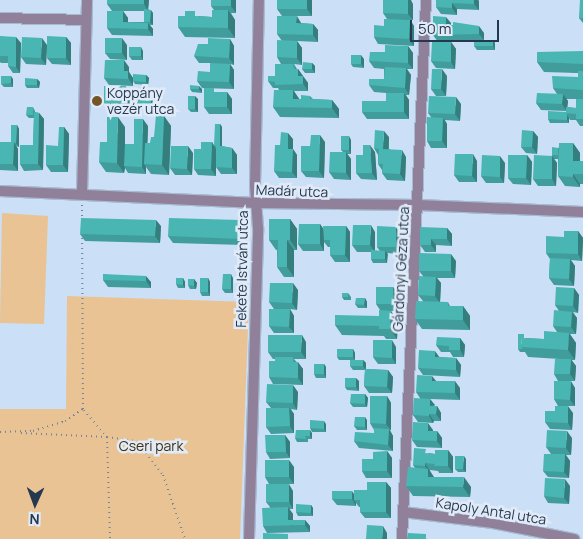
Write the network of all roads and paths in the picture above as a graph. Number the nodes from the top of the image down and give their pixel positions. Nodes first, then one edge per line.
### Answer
1 (87, 0) edge
2 (259, 0) edge
3 (426, 0) edge
4 (0, 18) edge
5 (86, 20) junction
6 (0, 191) edge
7 (82, 194) junction
8 (257, 203) junction
9 (418, 206) junction
10 (583, 212) edge
11 (82, 223) edge
12 (82, 233) edge
13 (83, 409) junction
14 (0, 432) edge
15 (16, 433) junction
16 (107, 437) junction
17 (403, 512) junction
18 (110, 539) edge
19 (185, 539) edge
20 (249, 539) edge
21 (402, 539) edge
22 (574, 539) edge

1 - 5 street
2 - 8 street, Fekete István utca
3 - 9 street, Gárdonyi Géza utca
4 - 5 street
5 - 7 street
6 - 7 street, Madár utca
7 - 8 street, Madár utca
7 - 11 path
8 - 9 street, Madár utca
8 - 20 street, Fekete István utca
9 - 10 street, Madár utca
9 - 17 street, Gárdonyi Géza utca
12 - 13 path
13 - 15 path
13 - 16 path
14 - 15 path
15 - 16 path
16 - 18 path
16 - 19 path
17 - 21 street, Gárdonyi Géza utca
17 - 22 street, Kapoly Antal utca

